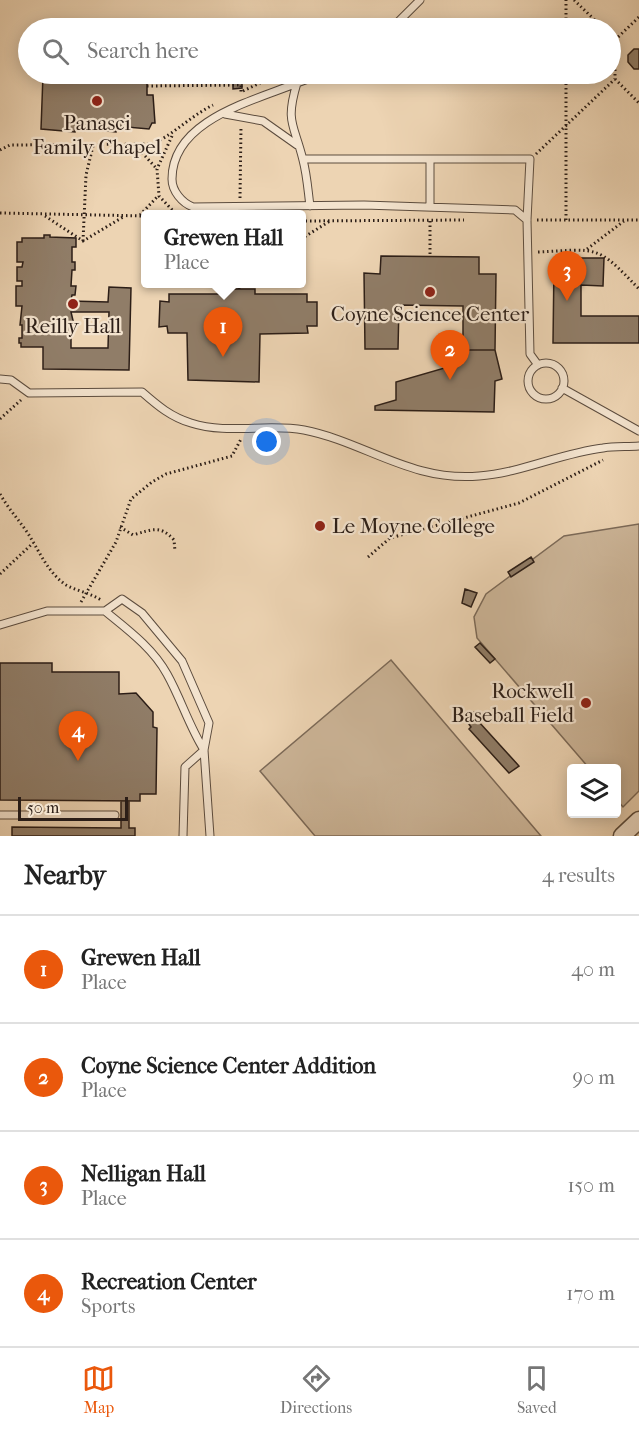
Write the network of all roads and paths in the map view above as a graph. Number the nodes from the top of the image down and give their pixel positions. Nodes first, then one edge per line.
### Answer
1 (420, 0) edge
2 (566, 0) edge
3 (574, 0) edge
4 (639, 17) edge
5 (402, 18) edge
6 (566, 18) edge
7 (593, 18) edge
8 (621, 34) edge
9 (258, 84) edge
10 (295, 84) edge
11 (297, 84) edge
12 (566, 84) edge
13 (610, 84) edge
14 (620, 84) edge
15 (233, 95) dead end
16 (215, 103) dead end
17 (639, 103) edge
18 (225, 114) junction
19 (566, 125) junction
20 (136, 145) junction
21 (297, 145) junction
22 (93, 146) junction
23 (0, 150) edge
24 (303, 159) junction
25 (430, 159) junction
26 (530, 159) junction
27 (157, 169) dead end
28 (159, 196) dead end
29 (310, 206) junction
30 (430, 207) junction
31 (144, 210) edge
32 (0, 213) edge
33 (141, 213) edge
34 (43, 215) junction
35 (83, 215) junction
36 (125, 216) junction
37 (138, 216) joint
38 (527, 220) junction
39 (566, 220) dead end
40 (625, 220) dead end
41 (330, 221) dead end
42 (430, 221) dead end
43 (306, 236) edge
44 (83, 241) junction
45 (587, 249) junction
46 (527, 253) junction
47 (430, 256) dead end
48 (639, 289) edge
49 (538, 365) junction
50 (0, 379) edge
51 (562, 388) junction
52 (29, 393) junction
53 (0, 419) edge
54 (243, 429) junction
55 (639, 431) edge
56 (639, 446) edge
57 (602, 448) junction
58 (0, 494) edge
59 (120, 527) junction
60 (33, 543) junction
61 (175, 551) dead end
62 (368, 556) dead end
63 (0, 574) edge
64 (86, 592) junction
65 (75, 611) junction
66 (105, 611) junction
67 (0, 625) edge
68 (204, 750) junction
69 (0, 815) edge
70 (116, 815) dead end
71 (639, 820) edge
72 (183, 836) edge
73 (210, 836) edge
74 (622, 836) edge

1 - 5 lane
2 - 6 path
3 - 7 path
4 - 8 path
9 - 15 path
10 - 18 lane
11 - 21 lane
12 - 19 path
13 - 19 path
14 - 17 path
16 - 20 path
18 - 21 lane
18 - 29 lane
19 - 26 path
19 - 39 path
20 - 22 path
20 - 27 path
21 - 24 lane
22 - 23 path
22 - 35 path
24 - 25 lane
24 - 29 lane
25 - 26 lane
25 - 30 lane
26 - 38 lane
28 - 31 path
29 - 30 lane
30 - 38 lane
32 - 34 path
33 - 37 path
34 - 35 path
34 - 44 path
35 - 36 path
35 - 44 path
36 - 37 path
36 - 44 path
38 - 46 lane
40 - 45 path
41 - 43 path
42 - 47 path
45 - 46 path
45 - 48 path
46 - 49 lane
49 - 51 lane
49 - 51 lane
50 - 52 lane
51 - 55 lane
52 - 53 path
52 - 54 lane
54 - 57 lane
54 - 59 path
56 - 57 lane
57 - 62 path
58 - 60 path
59 - 61 path
59 - 64 path
60 - 63 path
60 - 64 path
64 - 65 path
64 - 66 path
65 - 66 lane
65 - 67 lane
66 - 68 lane
66 - 68 lane
68 - 72 lane
68 - 73 lane
69 - 70 lane
71 - 74 street

